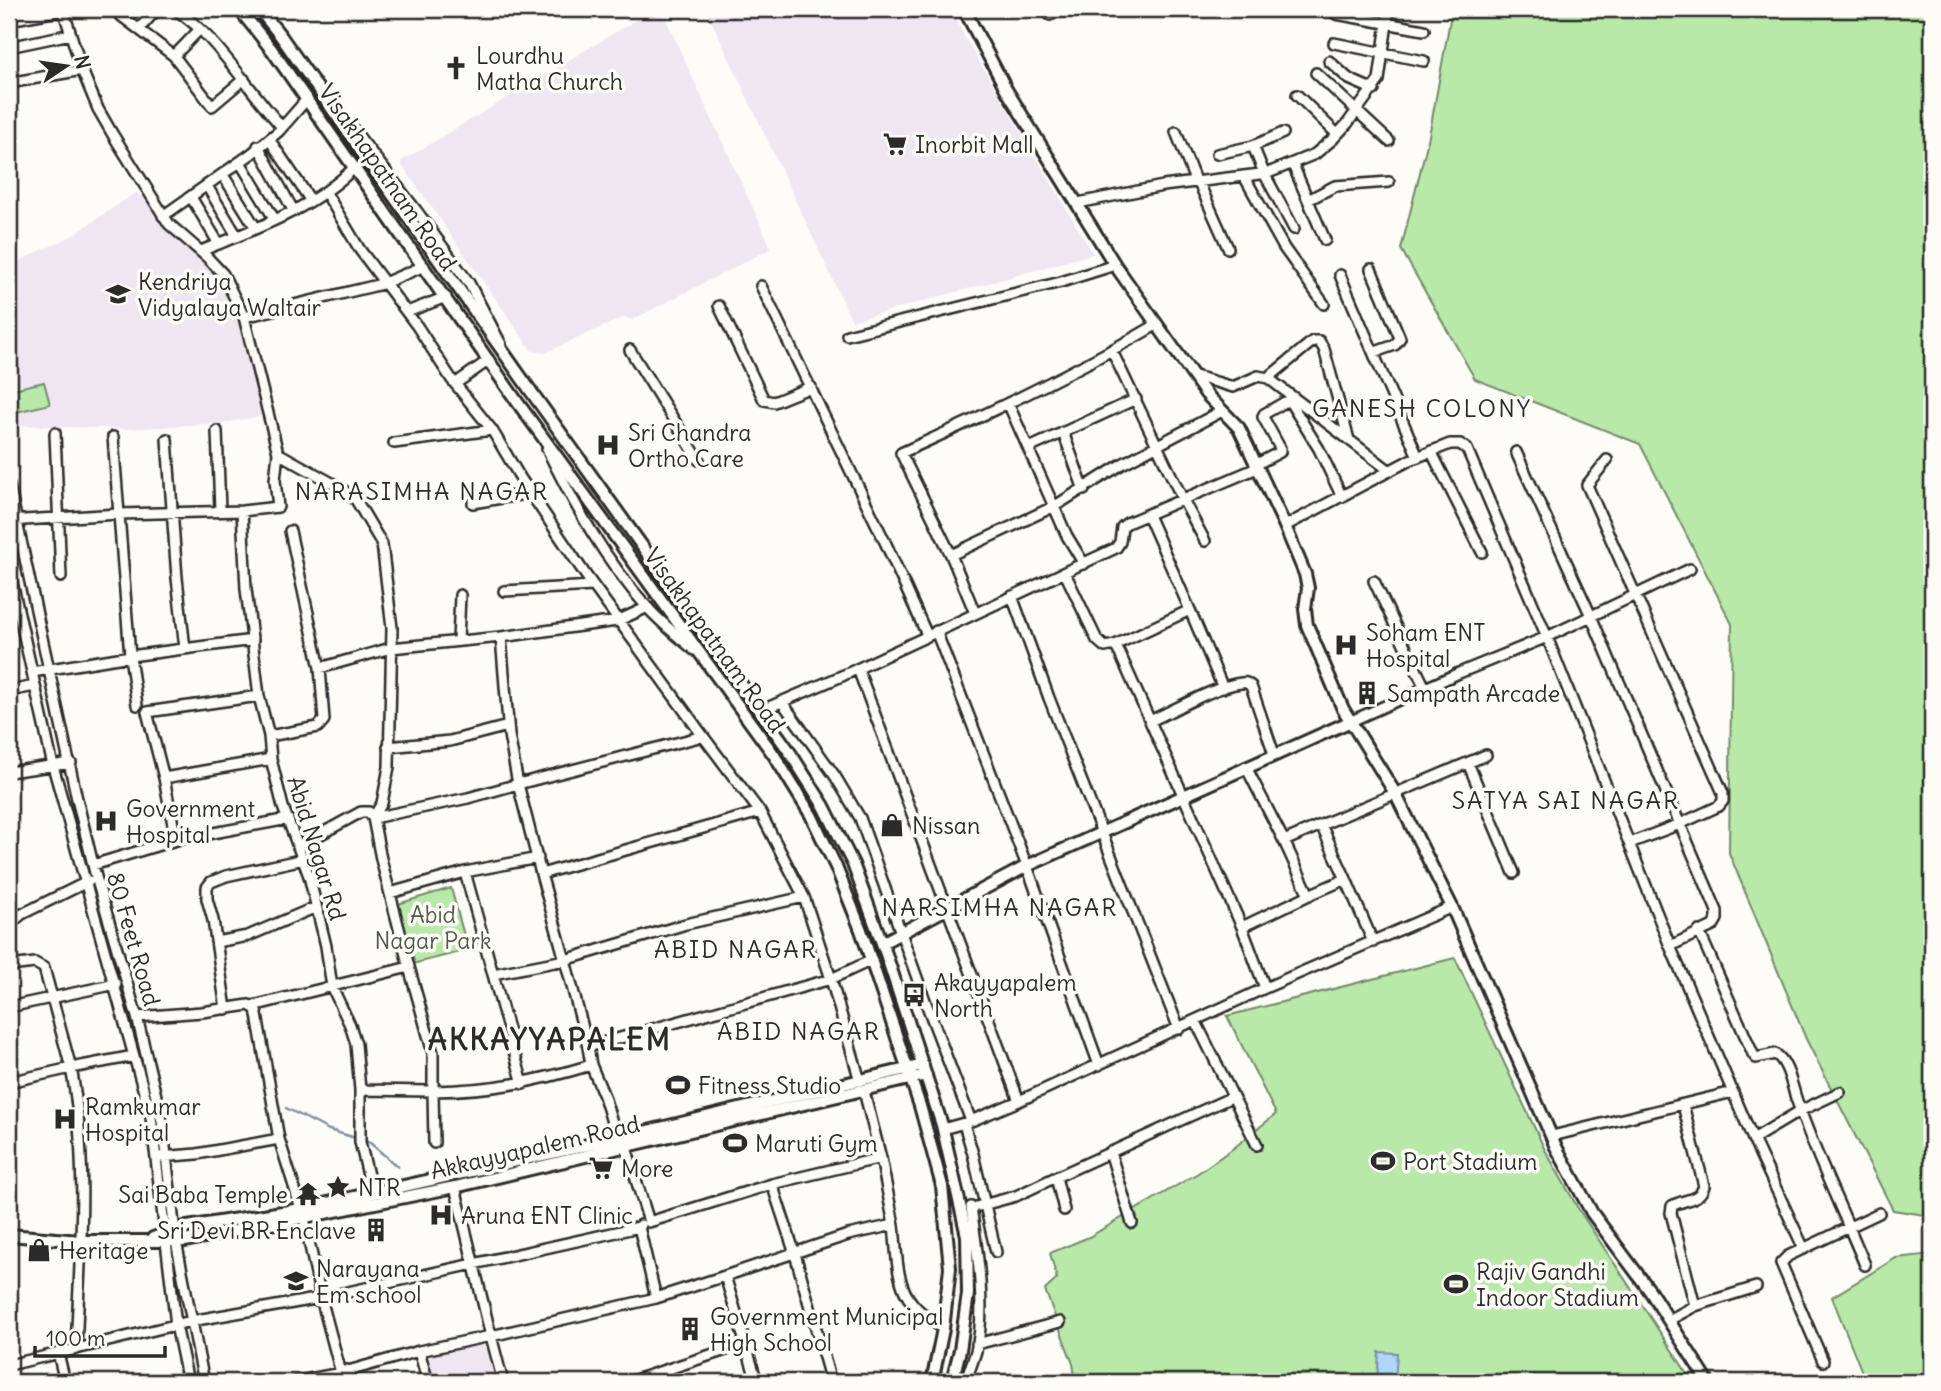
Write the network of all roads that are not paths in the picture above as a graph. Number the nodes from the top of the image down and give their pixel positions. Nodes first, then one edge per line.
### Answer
1 (63, 9) edge
2 (112, 9) edge
3 (157, 9) edge
4 (176, 9) edge
5 (239, 9) edge
6 (259, 9) edge
7 (964, 9) edge
8 (1063, 9) edge
9 (1388, 9) edge
10 (1336, 14) dead end
11 (1049, 15) dead end
12 (9, 20) edge
13 (1387, 24) junction
14 (139, 29) junction
15 (200, 29) junction
16 (1424, 30) dead end
17 (71, 34) junction
18 (1334, 44) dead end
19 (9, 47) edge
20 (1383, 55) junction
21 (174, 56) junction
22 (1329, 61) dead end
23 (1424, 61) dead end
24 (82, 71) junction
25 (1316, 73) dead end
26 (244, 79) junction
27 (9, 83) edge
28 (1374, 90) junction
29 (1297, 95) dead end
30 (307, 99) junction
31 (1356, 111) junction
32 (282, 127) junction
33 (1176, 132) dead end
34 (1283, 133) dead end
35 (1337, 134) junction
36 (269, 139) junction
37 (1390, 141) dead end
38 (258, 146) junction
39 (1253, 146) junction
40 (1217, 154) dead end
41 (240, 162) junction
42 (1293, 165) junction
43 (355, 167) junction
44 (1264, 173) junction
45 (223, 175) junction
46 (1244, 176) junction
47 (1388, 182) dead end
48 (1198, 183) junction
49 (207, 186) junction
50 (326, 193) junction
51 (191, 197) junction
52 (1308, 200) junction
53 (311, 201) junction
54 (1078, 203) junction
55 (293, 210) junction
56 (163, 216) junction
57 (275, 220) junction
58 (256, 228) junction
59 (1294, 229) dead end
60 (237, 236) junction
61 (1325, 240) dead end
62 (219, 244) junction
63 (1228, 248) dead end
64 (201, 251) junction
65 (1115, 265) junction
66 (424, 266) junction
67 (1371, 269) dead end
68 (1340, 275) dead end
69 (386, 283) junction
70 (761, 286) dead end
71 (446, 297) junction
72 (1324, 304) dead end
73 (719, 306) dead end
74 (407, 312) junction
75 (244, 317) junction
76 (1156, 325) junction
77 (847, 335) dead end
78 (630, 350) dead end
79 (1112, 351) junction
80 (1375, 352) junction
81 (489, 360) junction
82 (1192, 375) junction
83 (1268, 378) junction
84 (455, 384) junction
85 (811, 387) junction
86 (1136, 399) junction
87 (1008, 402) junction
88 (1222, 411) junction
89 (492, 430) junction
90 (217, 431) dead end
91 (539, 431) junction
92 (1063, 432) junction
93 (55, 433) dead end
94 (113, 437) dead end
95 (167, 439) dead end
96 (1349, 440) junction
97 (394, 443) dead end
98 (1156, 445) junction
99 (1029, 448) junction
100 (1431, 451) junction
101 (1516, 452) dead end
102 (278, 453) junction
103 (1418, 457) junction
104 (699, 460) dead end
105 (1607, 460) dead end
106 (1256, 467) junction
107 (1390, 471) junction
108 (9, 485) edge
109 (1084, 490) junction
110 (531, 493) junction
111 (1342, 496) junction
112 (1182, 498) junction
113 (473, 503) dead end
114 (1055, 506) junction
115 (220, 510) junction
116 (242, 511) junction
117 (173, 512) junction
118 (118, 514) junction
119 (1148, 515) junction
120 (59, 519) junction
121 (13, 521) edge
122 (1285, 526) junction
123 (290, 531) dead end
124 (1205, 541) dead end
125 (1482, 552) dead end
126 (951, 555) junction
127 (1084, 564) junction
128 (9, 569) edge
129 (1690, 569) dead end
130 (1065, 573) junction
131 (61, 577) dead end
132 (1374, 581) dead end
133 (593, 586) junction
134 (504, 591) dead end
135 (460, 595) dead end
136 (1634, 595) junction
137 (1012, 596) junction
138 (648, 607) junction
139 (1190, 610) junction
140 (975, 613) junction
141 (1591, 615) junction
142 (617, 621) junction
143 (931, 633) junction
144 (501, 637) junction
145 (1547, 637) junction
146 (253, 640) junction
147 (458, 641) junction
148 (1115, 645) junction
149 (391, 648) junction
150 (185, 649) junction
151 (130, 656) junction
152 (701, 656) junction
153 (48, 668) junction
154 (320, 668) junction
155 (858, 668) junction
156 (32, 672) junction
157 (35, 686) junction
158 (1223, 688) junction
159 (1426, 690) junction
160 (9, 691) edge
161 (258, 696) junction
162 (782, 702) junction
163 (137, 705) dead end
164 (760, 711) junction
165 (1150, 721) junction
166 (1349, 722) junction
167 (508, 726) junction
168 (270, 736) junction
169 (704, 736) junction
170 (388, 747) junction
171 (1274, 754) junction
172 (1486, 755) dead end
173 (271, 759) junction
174 (71, 763) junction
175 (1468, 763) junction
176 (53, 766) junction
177 (1246, 767) junction
178 (9, 772) edge
179 (164, 778) junction
180 (518, 784) junction
181 (1395, 793) junction
182 (1184, 796) junction
183 (760, 812) junction
184 (373, 818) junction
185 (288, 819) junction
186 (1680, 824) junction
187 (1321, 825) junction
188 (1102, 830) junction
189 (176, 840) junction
190 (1284, 841) junction
191 (1630, 843) junction
192 (299, 846) junction
193 (538, 858) junction
194 (304, 859) junction
195 (93, 864) junction
196 (1027, 866) junction
197 (465, 872) junction
198 (1514, 873) dead end
199 (541, 874) junction
200 (96, 877) junction
201 (1346, 879) junction
202 (85, 883) junction
203 (390, 893) junction
204 (1308, 895) junction
205 (804, 897) junction
206 (316, 906) junction
207 (1451, 907) junction
208 (947, 908) junction
209 (9, 925) edge
210 (1242, 927) junction
211 (1699, 931) junction
212 (902, 932) junction
213 (216, 942) junction
214 (1373, 942) junction
215 (882, 943) junction
216 (1670, 946) junction
217 (565, 960) junction
218 (872, 960) junction
219 (9, 966) edge
220 (409, 967) junction
221 (493, 974) junction
222 (831, 979) junction
223 (126, 981) junction
224 (113, 985) junction
225 (332, 987) junction
226 (1265, 988) junction
227 (50, 997) junction
228 (253, 1006) junction
229 (9, 1007) edge
230 (226, 1009) junction
231 (137, 1017) junction
232 (1196, 1022) junction
233 (1179, 1029) junction
234 (587, 1047) junction
235 (134, 1056) junction
236 (591, 1065) junction
237 (1099, 1065) junction
238 (71, 1068) junction
239 (924, 1070) junction
240 (909, 1074) junction
241 (9, 1082) edge
242 (523, 1084) junction
243 (862, 1086) junction
244 (360, 1090) junction
245 (433, 1091) junction
246 (1733, 1092) junction
247 (1840, 1092) dead end
248 (1232, 1097) junction
249 (1019, 1101) junction
250 (1683, 1105) junction
251 (1800, 1111) junction
252 (968, 1123) junction
253 (943, 1129) junction
254 (1552, 1136) junction
255 (279, 1139) junction
256 (1753, 1139) junction
257 (434, 1143) dead end
258 (623, 1143) junction
259 (1258, 1145) dead end
260 (1110, 1152) junction
261 (166, 1156) junction
262 (155, 1158) junction
263 (881, 1158) junction
264 (1056, 1177) junction
265 (772, 1184) junction
266 (455, 1187) junction
267 (372, 1192) junction
268 (985, 1204) junction
269 (966, 1209) junction
270 (1065, 1210) dead end
271 (1879, 1213) dead end
272 (302, 1214) junction
273 (649, 1222) junction
274 (1132, 1223) dead end
275 (894, 1225) junction
276 (639, 1227) junction
277 (1850, 1227) junction
278 (9, 1235) edge
279 (169, 1237) junction
280 (80, 1241) junction
281 (1804, 1249) junction
282 (996, 1252) dead end
283 (794, 1254) junction
284 (473, 1265) junction
285 (1865, 1265) dead end
286 (725, 1276) junction
287 (1756, 1287) dead end
288 (321, 1298) junction
289 (656, 1298) junction
290 (1695, 1306) junction
291 (1669, 1320) junction
292 (191, 1321) junction
293 (1060, 1322) dead end
294 (176, 1325) junction
295 (943, 1329) junction
296 (491, 1336) junction
297 (747, 1343) junction
298 (977, 1345) junction
299 (76, 1349) junction
300 (419, 1351) junction
301 (58, 1353) junction
302 (1823, 1361) dead end
303 (9, 1365) edge
304 (344, 1371) junction
305 (65, 1382) edge
306 (188, 1382) edge
307 (204, 1382) edge
308 (294, 1382) edge
309 (350, 1382) edge
310 (428, 1382) edge
311 (503, 1382) edge
312 (629, 1382) edge
313 (757, 1382) edge
314 (831, 1382) edge
315 (932, 1382) edge
316 (951, 1382) edge
317 (965, 1382) edge
318 (1708, 1382) edge

1 - 12 street
1 - 17 street
2 - 14 street
3 - 14 street
4 - 15 street
5 - 30 main road, Visakhapatnam Road
6 - 164 main road
7 - 54 main road
8 - 11 street
9 - 13 street
10 - 13 street
13 - 16 street
13 - 20 street
14 - 21 street
15 - 21 street
15 - 26 street
17 - 19 street
17 - 24 street
18 - 20 street
20 - 23 street
20 - 28 street
21 - 26 street
22 - 28 street
24 - 27 street
24 - 56 street
25 - 31 street
26 - 32 street
28 - 31 street
29 - 35 street
30 - 32 street
30 - 43 main road, Visakhapatnam Road
31 - 35 street
31 - 37 street
32 - 36 street
33 - 48 street
34 - 39 street
35 - 42 street
36 - 38 street
36 - 53 street
38 - 41 street
38 - 55 street
39 - 40 street
39 - 44 street
41 - 45 street
41 - 57 street
42 - 44 street
42 - 52 street
43 - 50 street
43 - 66 main road, Visakhapatnam Road
44 - 46 street
44 - 59 street
45 - 49 street
45 - 58 street
46 - 48 street
46 - 72 street
47 - 52 street
48 - 54 street
48 - 63 street
49 - 51 street
49 - 60 street
50 - 53 street
50 - 69 street
51 - 56 street
51 - 62 street
52 - 61 street
53 - 55 street
54 - 65 main road
55 - 57 street
56 - 64 street
57 - 58 street
58 - 60 street
60 - 62 street
62 - 64 street
64 - 75 street
65 - 76 main road
65 - 77 street
66 - 69 street
66 - 71 main road, Visakhapatnam Road
67 - 80 street
68 - 80 street
69 - 74 street
69 - 75 street
70 - 85 street
71 - 74 street
71 - 81 main road, Visakhapatnam Road
73 - 85 street
74 - 84 street
75 - 102 street
76 - 79 street
76 - 82 main road
78 - 104 street
79 - 86 street
79 - 87 street
80 - 103 street
81 - 84 street
81 - 91 main road, Visakhapatnam Road
82 - 83 street
82 - 88 main road
83 - 96 street
83 - 96 street
84 - 89 street
85 - 143 street
86 - 92 street
86 - 98 street
87 - 99 street
87 - 126 street
88 - 98 street
88 - 106 main road
89 - 97 street
89 - 110 street
90 - 115 street
91 - 138 street
91 - 152 main road, Visakhapatnam Road
92 - 99 street
92 - 109 street
93 - 120 street
94 - 118 street
95 - 117 street
96 - 107 street
98 - 109 street
98 - 112 street
99 - 114 street
100 - 103 street
100 - 125 street
100 - 145 street
101 - 141 street
102 - 116 street
102 - 149 street
103 - 107 street
105 - 136 street
106 - 111 street
106 - 112 street
106 - 122 main road
107 - 111 street
108 - 121 street, 80 Feet Road
109 - 114 street
110 - 113 street
110 - 133 street
111 - 122 street
112 - 119 street
112 - 124 street
114 - 126 street
114 - 127 street
115 - 116 street
115 - 117 street
116 - 146 street, Abid Nagar Rd
117 - 118 street
117 - 150 street
118 - 120 street
118 - 151 street
119 - 127 street
119 - 139 street
120 - 121 street
120 - 131 street
121 - 153 street, 80 Feet Road
122 - 166 main road
123 - 154 street
126 - 140 street
127 - 130 street
128 - 156 street, 80 Feet Road
129 - 136 street
130 - 137 street
130 - 148 street
132 - 159 street
133 - 134 street
133 - 142 street
135 - 147 street
136 - 141 street
136 - 186 street
137 - 140 street
137 - 188 street
138 - 142 street
138 - 152 street
139 - 148 street
139 - 158 street
140 - 143 street
141 - 145 street
141 - 186 street
142 - 144 street
142 - 169 street
143 - 155 street
143 - 196 street
144 - 147 street
144 - 167 street
145 - 159 street
145 - 191 street
146 - 150 street
146 - 161 street, Abid Nagar Rd
147 - 149 street
148 - 165 street
149 - 154 street
149 - 170 street
150 - 151 street
151 - 153 street
151 - 163 street
152 - 218 main road, Visakhapatnam Road
153 - 156 street
153 - 174 street, 80 Feet Road
154 - 168 street
155 - 162 street
155 - 208 street
156 - 157 street, 80 Feet Road
157 - 160 street
157 - 176 street, 80 Feet Road
158 - 165 street
158 - 171 street
159 - 166 street
161 - 168 street, Abid Nagar Rd
161 - 179 street
162 - 164 street
162 - 212 street
164 - 215 main road
165 - 182 street
166 - 171 main road
166 - 181 main road
167 - 170 street
167 - 180 street
168 - 173 street, Abid Nagar Rd
169 - 180 street
169 - 183 street
170 - 184 street
171 - 177 main road
172 - 175 street
173 - 179 street
173 - 185 street, Abid Nagar Rd
174 - 176 street
174 - 195 street, 80 Feet Road
175 - 181 street
175 - 198 street
176 - 178 street
176 - 202 street, 80 Feet Road
177 - 182 main road
177 - 190 street
179 - 189 street
180 - 184 street
180 - 193 street
181 - 187 street
181 - 207 main road
182 - 188 main road
182 - 210 street
183 - 199 street
183 - 205 street
184 - 192 street
184 - 203 street
185 - 189 street
185 - 192 street, Abid Nagar Rd
186 - 191 street
186 - 211 street
187 - 190 street
187 - 201 street
188 - 196 main road
188 - 233 street
189 - 195 street
190 - 204 street
191 - 216 street
192 - 194 street, Abid Nagar Rd
193 - 197 street
193 - 199 street
194 - 206 street, Abid Nagar Rd
194 - 213 street
195 - 200 street, 80 Feet Road
196 - 208 main road
196 - 237 street
197 - 203 street
197 - 221 street
199 - 217 street
200 - 202 street
200 - 223 street, 80 Feet Road
201 - 204 street
201 - 214 street
202 - 209 street
202 - 224 street, 80 Feet Road
203 - 220 street
204 - 210 street
205 - 217 street
205 - 222 street
206 - 213 street
206 - 225 street, Abid Nagar Rd
207 - 214 street
207 - 254 main road
208 - 212 main road
208 - 249 street
210 - 226 street
211 - 216 street
211 - 251 street
212 - 215 main road
212 - 252 street
213 - 230 street
214 - 226 street
215 - 239 main road
216 - 246 street
217 - 221 street
217 - 234 street
218 - 222 street
218 - 240 main road, Visakhapatnam Road
219 - 227 street
220 - 225 street
220 - 245 street
221 - 242 street
222 - 234 street
222 - 243 street
223 - 224 street
223 - 231 street, 80 Feet Road
224 - 227 street
224 - 235 street, 80 Feet Road
225 - 228 street
225 - 244 street, Abid Nagar Rd
226 - 232 street
227 - 229 street
227 - 238 street
228 - 230 street
228 - 255 street
230 - 231 street
231 - 261 street, 80 Feet Road
232 - 233 street
232 - 248 street
233 - 237 street
234 - 236 street
235 - 238 street
235 - 262 street, 80 Feet Road
236 - 242 street
236 - 258 street
237 - 249 street
238 - 241 street
238 - 280 street
239 - 240 main road, Akkayyapalem Road
239 - 253 main road
240 - 243 main road, Akkayyapalem Road
240 - 295 main road, Visakhapatnam Road
242 - 245 street
243 - 258 main road, Akkayyapalem Road
243 - 263 street
244 - 245 street
244 - 267 street, Abid Nagar Rd
245 - 257 street
246 - 250 street
246 - 256 street
247 - 251 street
248 - 259 street
248 - 260 street
249 - 252 street
250 - 254 street
250 - 290 street
251 - 256 street
251 - 277 street
252 - 253 street
252 - 268 street
253 - 269 main road
254 - 291 main road
255 - 261 street
255 - 272 street
256 - 281 street
258 - 266 main road, Akkayyapalem Road
258 - 267 main road
258 - 273 street
260 - 264 street
260 - 274 street
261 - 262 street
261 - 279 street, 80 Feet Road
262 - 279 street, 80 Feet Road
263 - 265 street
263 - 275 street
264 - 268 street
264 - 270 street
265 - 273 street
265 - 283 street
266 - 272 main road, Akkayyapalem Road
266 - 284 street
267 - 272 main road
268 - 269 street
268 - 282 street
269 - 298 street
269 - 316 main road
271 - 277 street
272 - 279 main road, Akkayyapalem Road
272 - 288 street
273 - 276 street
275 - 283 street
275 - 295 street
276 - 284 street
276 - 289 street
277 - 281 street
277 - 285 street
278 - 280 main road, Akkayyapalem Road
279 - 280 main road, Akkayyapalem Road
279 - 292 street
279 - 294 street
280 - 299 street
281 - 302 street
283 - 286 street
283 - 314 street
284 - 288 street
284 - 296 street
286 - 289 street
286 - 297 street
287 - 290 street
288 - 292 street
288 - 304 street
289 - 296 street
290 - 291 street
291 - 318 main road
292 - 294 street
292 - 307 street
293 - 298 street
294 - 299 street
294 - 306 street
295 - 315 main road, Visakhapatnam Road
296 - 300 street
296 - 311 street
297 - 312 street
297 - 313 street
298 - 317 street
299 - 301 street
300 - 304 street
300 - 310 street
301 - 303 street
301 - 305 street
304 - 308 street
304 - 309 street

